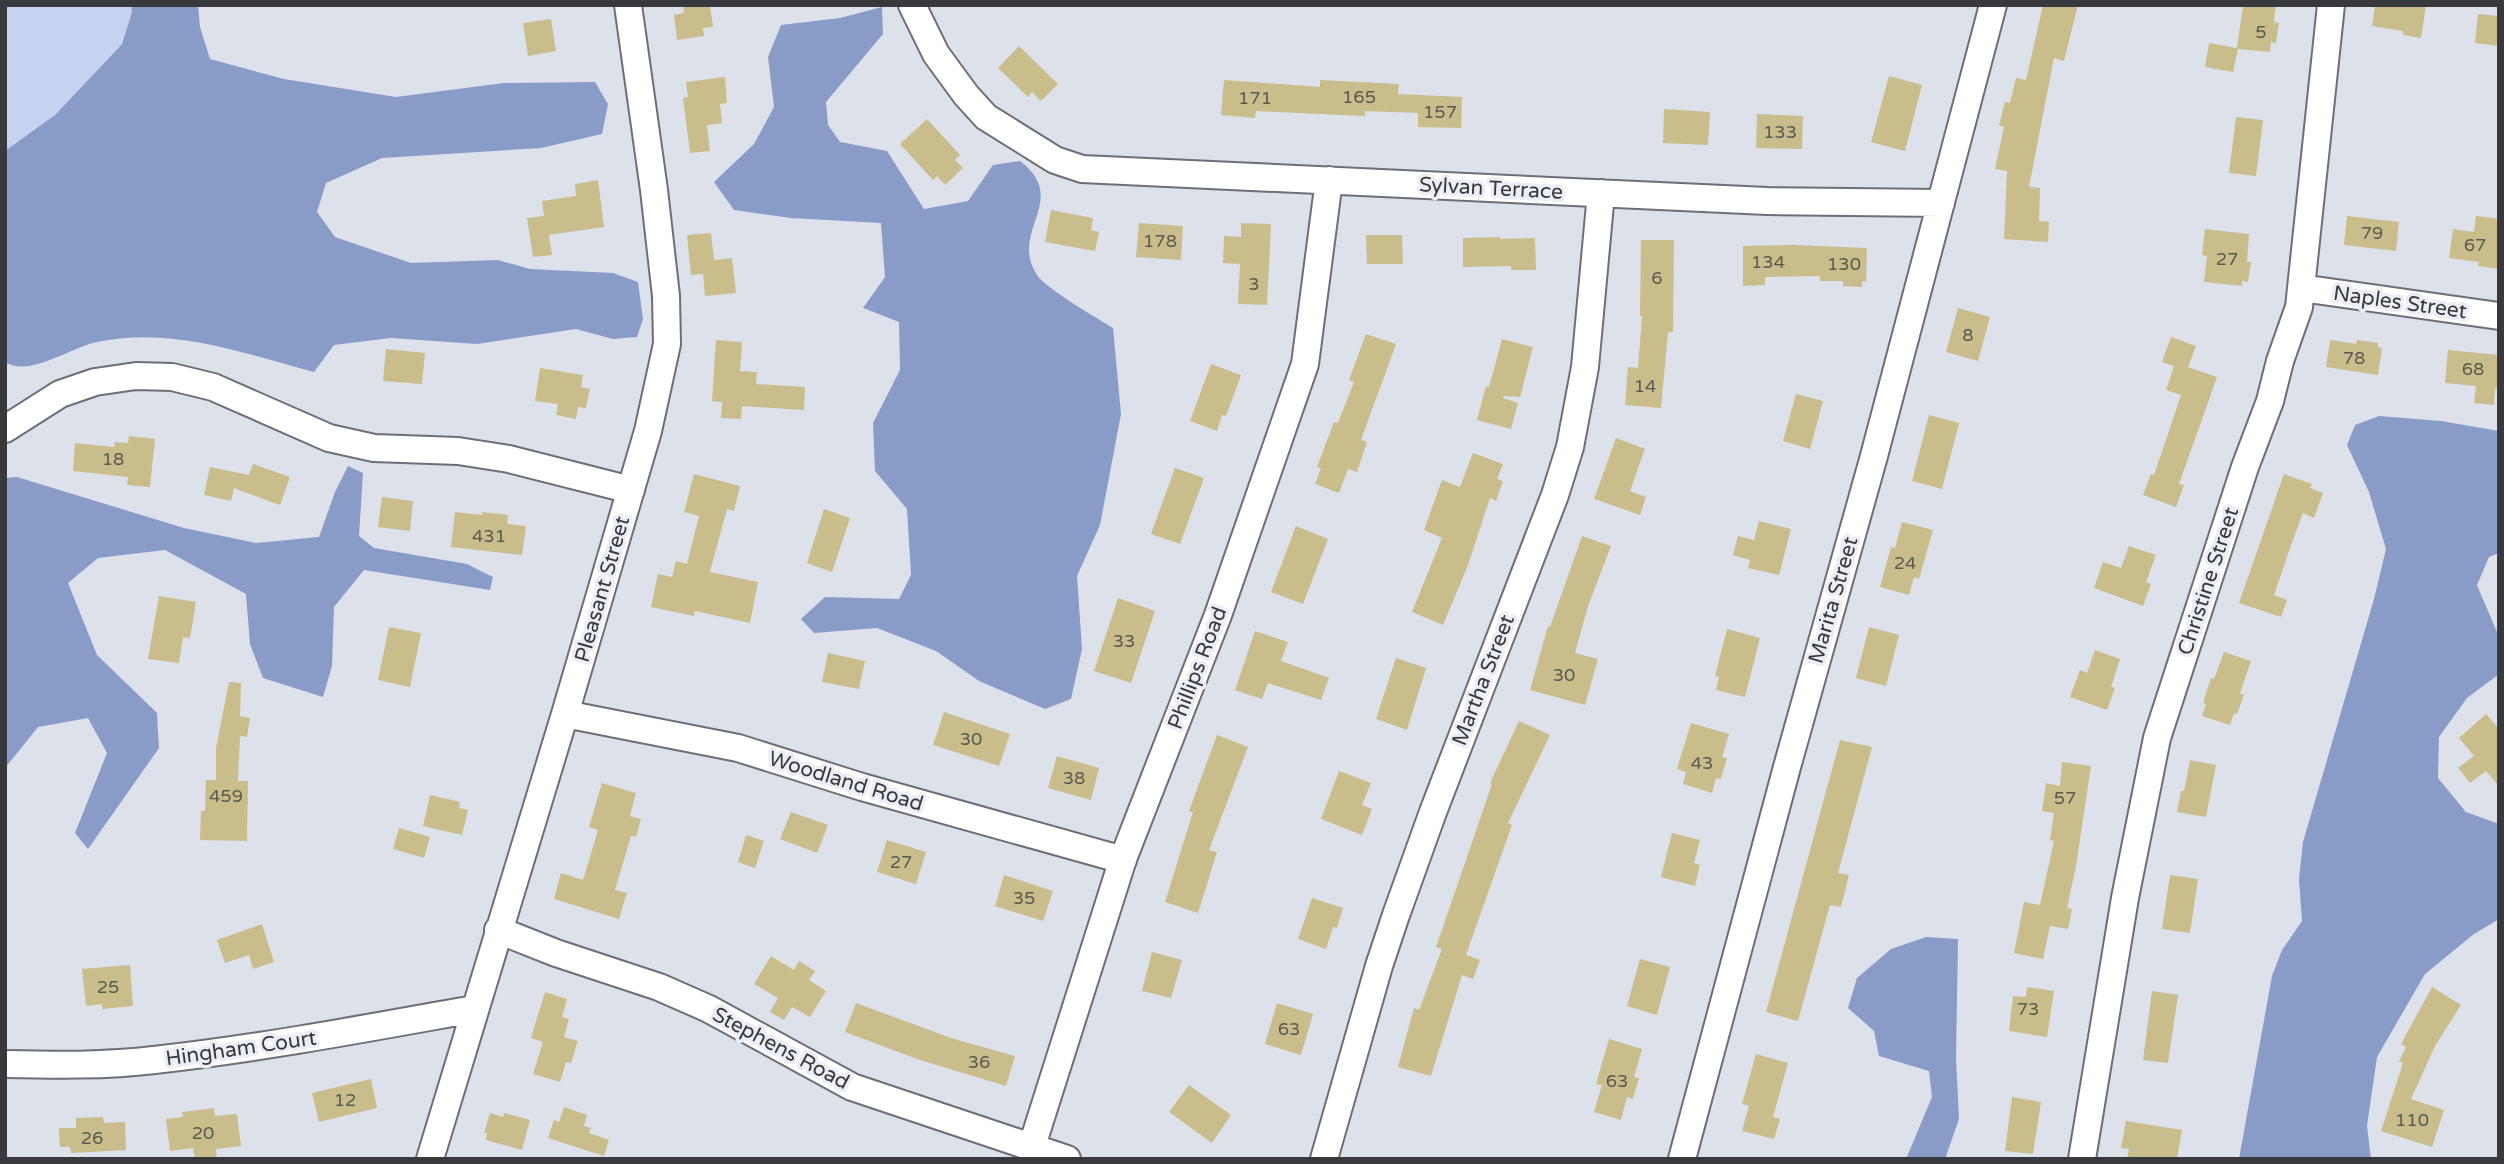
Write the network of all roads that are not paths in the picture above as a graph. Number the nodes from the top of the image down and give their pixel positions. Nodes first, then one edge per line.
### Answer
1 (628, 5) edge
2 (912, 5) edge
3 (1993, 5) edge
4 (2331, 5) edge
5 (1329, 180) junction
6 (1601, 193) junction
7 (1941, 203) junction
8 (2301, 288) junction
9 (2499, 316) edge
10 (5, 429) edge
11 (631, 490) junction
12 (565, 714) junction
13 (1123, 860) junction
14 (498, 930) junction
15 (474, 1009) junction
16 (5, 1064) edge
17 (1031, 1149) junction
18 (430, 1159) edge
19 (1067, 1159) edge
20 (1324, 1159) edge
21 (1682, 1159) edge
22 (2082, 1159) edge

1 - 11 street, Pleasant Street
2 - 5 street, Sylvan Terrace
3 - 7 street
4 - 8 street, Christine Street
5 - 6 street, Sylvan Terrace
5 - 13 street, Phillips Road
6 - 7 street, Sylvan Terrace
6 - 20 street, Martha Street
7 - 21 street, Marita Street
8 - 9 street, Naples Street
8 - 22 street, Christine Street
10 - 11 street
11 - 12 street, Pleasant Street
12 - 13 street, Woodland Road
12 - 14 street, Pleasant Street
13 - 17 street, Phillips Road
14 - 15 street, Pleasant Street
14 - 17 street, Stephens Road
15 - 16 street, Hingham Court
15 - 18 street, Pleasant Street
17 - 19 street, Stephens Road

